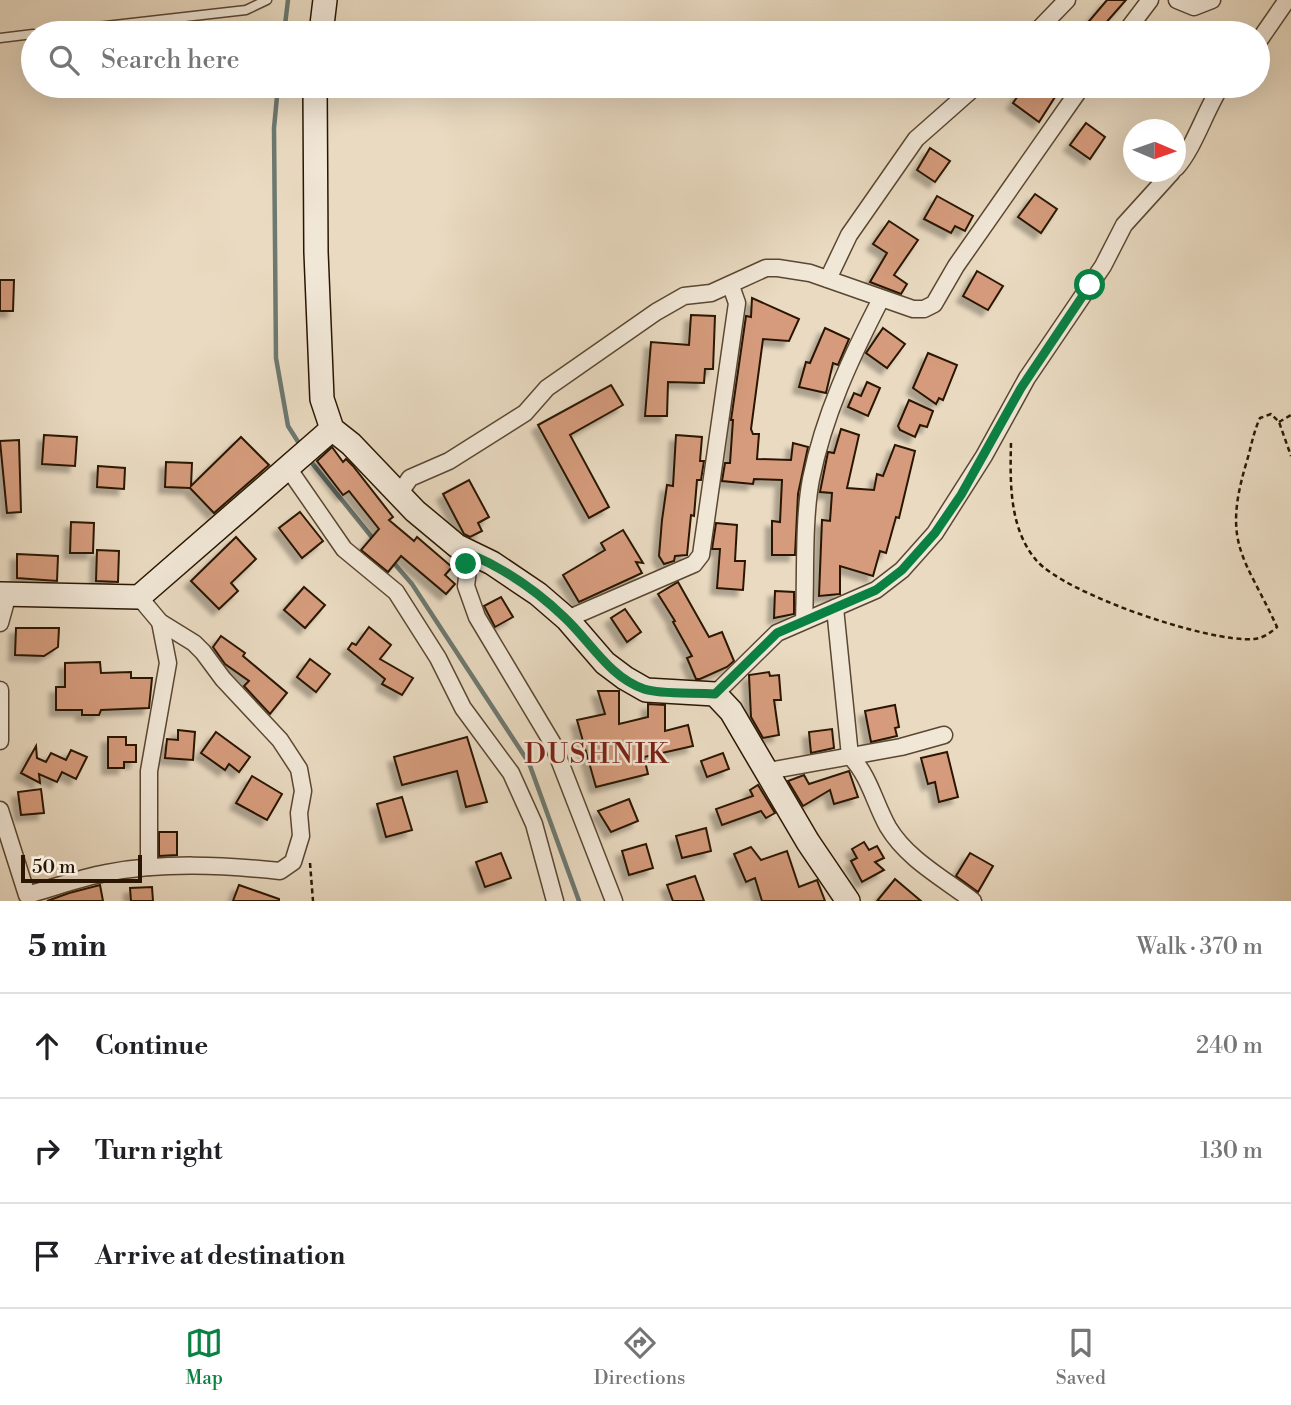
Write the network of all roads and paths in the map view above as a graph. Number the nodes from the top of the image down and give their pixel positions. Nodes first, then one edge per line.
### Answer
1 (267, 0) edge
2 (325, 0) edge
3 (1068, 0) edge
4 (1150, 0) edge
5 (1177, 0) edge
6 (1212, 0) edge
7 (1287, 0) edge
8 (149, 21) edge
9 (322, 21) edge
10 (1047, 21) edge
11 (1134, 21) edge
12 (1270, 25) edge
13 (21, 35) edge
14 (0, 38) edge
15 (315, 98) edge
16 (962, 98) edge
17 (1074, 98) edge
18 (1213, 98) edge
19 (1186, 152) edge
20 (1163, 182) edge
21 (828, 279) junction
22 (732, 286) junction
23 (881, 299) junction
24 (1291, 415) edge
25 (1279, 422) junction
26 (332, 429) junction
27 (1011, 442) dead end
28 (1291, 456) edge
29 (299, 458) junction
30 (399, 494) junction
31 (470, 554) junction
32 (4, 594) edge
33 (139, 597) junction
34 (835, 608) junction
35 (566, 619) junction
36 (804, 620) junction
37 (160, 622) junction
38 (0, 624) edge
39 (0, 690) edge
40 (715, 694) junction
41 (944, 735) dead end
42 (0, 741) edge
43 (850, 756) junction
44 (768, 771) junction
45 (0, 810) edge
46 (149, 867) junction
47 (555, 901) edge
48 (614, 901) edge
49 (848, 901) edge
50 (973, 901) edge

1 - 8 lane
2 - 9 street
3 - 10 street
4 - 11 street
5 - 6 street
7 - 12 street
13 - 14 lane
15 - 26 street
16 - 21 street
17 - 23 street
18 - 19 street
20 - 34 street
21 - 22 street
21 - 23 street
22 - 30 street
22 - 35 street
23 - 36 street
24 - 25 path
25 - 27 path
25 - 28 path
26 - 29 street
26 - 30 street
29 - 33 street
29 - 47 street
30 - 31 street
31 - 35 street
31 - 48 street
32 - 33 street
32 - 38 street
33 - 37 street
34 - 36 street
34 - 43 street
35 - 40 street
36 - 40 street
37 - 46 street
37 - 46 street
39 - 42 street
40 - 44 street
41 - 43 street
43 - 44 street
43 - 50 street
44 - 49 street
45 - 46 street

